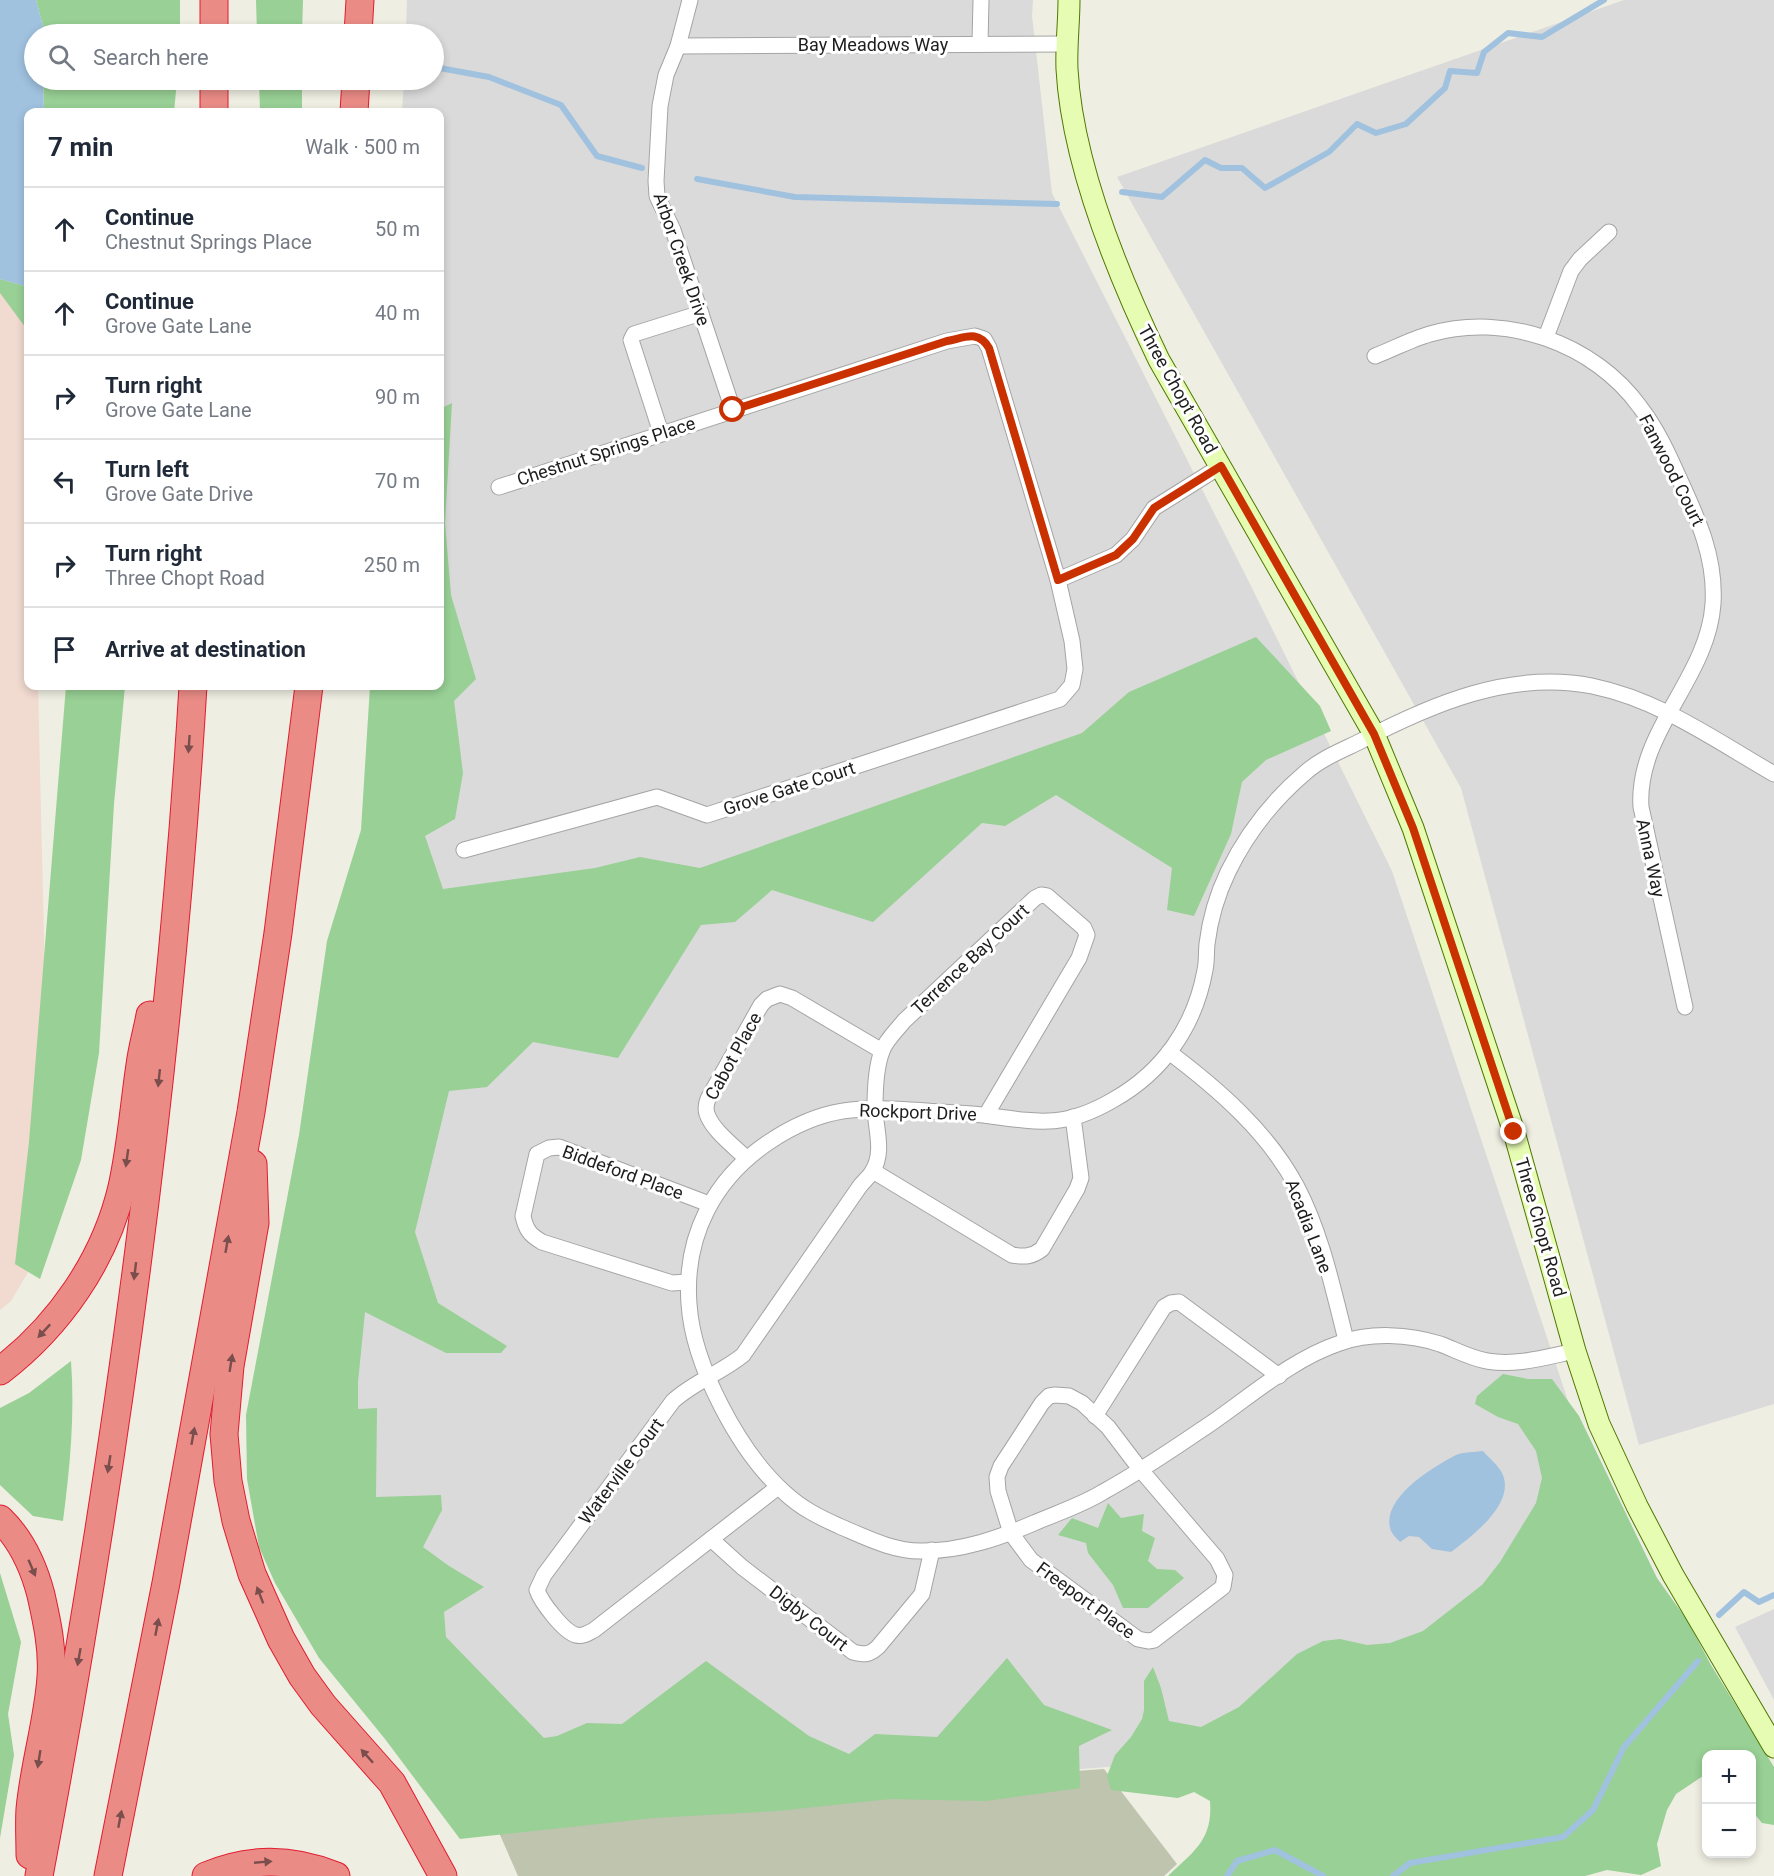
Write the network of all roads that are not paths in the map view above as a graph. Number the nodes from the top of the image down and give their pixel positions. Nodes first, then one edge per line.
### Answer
1 (214, 0) edge
2 (360, 0) edge
3 (690, 0) edge
4 (981, 0) edge
5 (1069, 0) edge
6 (214, 24) edge
7 (359, 24) edge
8 (980, 43) junction
9 (1067, 44) junction
10 (678, 46) junction
11 (214, 90) edge
12 (355, 90) edge
13 (214, 108) edge
14 (354, 108) edge
15 (1609, 232) dead end
16 (701, 313) junction
17 (1546, 337) junction
18 (1375, 356) dead end
19 (733, 410) junction
20 (661, 433) junction
21 (1221, 466) junction
22 (499, 487) dead end
23 (1058, 580) junction
24 (193, 690) edge
25 (308, 690) edge
26 (1670, 712) junction
27 (1374, 734) junction
28 (1774, 774) edge
29 (464, 850) dead end
30 (177, 894) junction
31 (1685, 1007) dead end
32 (882, 1051) junction
33 (1169, 1052) junction
34 (875, 1108) junction
35 (251, 1112) junction
36 (986, 1115) junction
37 (1073, 1118) junction
38 (747, 1159) junction
39 (873, 1171) junction
40 (709, 1204) junction
41 (688, 1282) junction
42 (1346, 1340) junction
43 (1575, 1352) junction
44 (0, 1371) edge
45 (707, 1376) junction
46 (1279, 1376) junction
47 (1095, 1416) junction
48 (1140, 1469) junction
49 (778, 1487) junction
50 (0, 1519) edge
51 (1011, 1533) junction
52 (711, 1539) junction
53 (932, 1550) junction
54 (1774, 1747) edge
55 (392, 1783) junction
56 (30, 1876) edge
57 (39, 1876) edge
58 (108, 1876) edge
59 (206, 1876) edge
60 (336, 1876) edge
61 (443, 1876) edge
62 (458, 1876) edge

1 - 6 highway
2 - 7 highway
3 - 10 street, Arbor Creek Drive
4 - 8 street
5 - 9 main road, Three Chopt Road
8 - 9 street, Bay Meadows Way
8 - 10 street, Bay Meadows Way
9 - 21 main road, Three Chopt Road
10 - 16 street, Arbor Creek Drive
11 - 13 highway
12 - 14 highway
15 - 17 street
16 - 19 street, Arbor Creek Drive
16 - 20 street
17 - 18 street, Fanwood Court
17 - 26 street, Fanwood Court
19 - 20 street, Chestnut Springs Place
19 - 23 street, Chestnut Springs Place
20 - 22 street, Chestnut Springs Place
21 - 23 street
21 - 27 main road, Three Chopt Road
23 - 29 street, Grove Gate Court
24 -> 30 highway
25 - 35 highway
26 - 27 street, Rockport Drive
26 - 28 street, Rockport Drive
26 - 31 street, Anna Way
27 - 33 street, Rockport Drive
27 - 43 main road, Three Chopt Road
30 -> 44 highway
30 -> 57 highway
32 - 34 street, Terrence Bay Court
32 - 36 street, Terrence Bay Court
32 - 38 street, Cabot Place
33 - 37 street, Rockport Drive
33 - 42 street, Acadia Lane
34 - 36 street, Rockport Drive
34 - 38 street, Rockport Drive
34 - 39 street, Waterville Court
55 -> 35 highway
58 -> 35 highway
36 - 37 street, Rockport Drive
37 - 39 street
38 - 40 street, Rockport Drive
39 - 45 street, Waterville Court
40 - 41 street, Rockport Drive
40 - 41 street, Biddeford Place
41 - 45 street, Rockport Drive
42 - 43 street, Rockport Drive
42 - 46 street, Rockport Drive
43 - 54 main road, Three Chopt Road
45 - 49 street, Rockport Drive
45 - 52 street, Waterville Court
46 - 47 street
46 - 48 street, Rockport Drive
47 - 48 street
47 - 51 street
48 - 51 street, Rockport Drive
48 - 51 street, Freeport Place
49 - 52 street, Waterville Court
49 - 53 street, Rockport Drive
50 -> 56 highway
51 - 53 street, Rockport Drive
52 - 53 street, Digby Court
55 - 61 highway
55 - 62 highway
59 -> 60 highway

